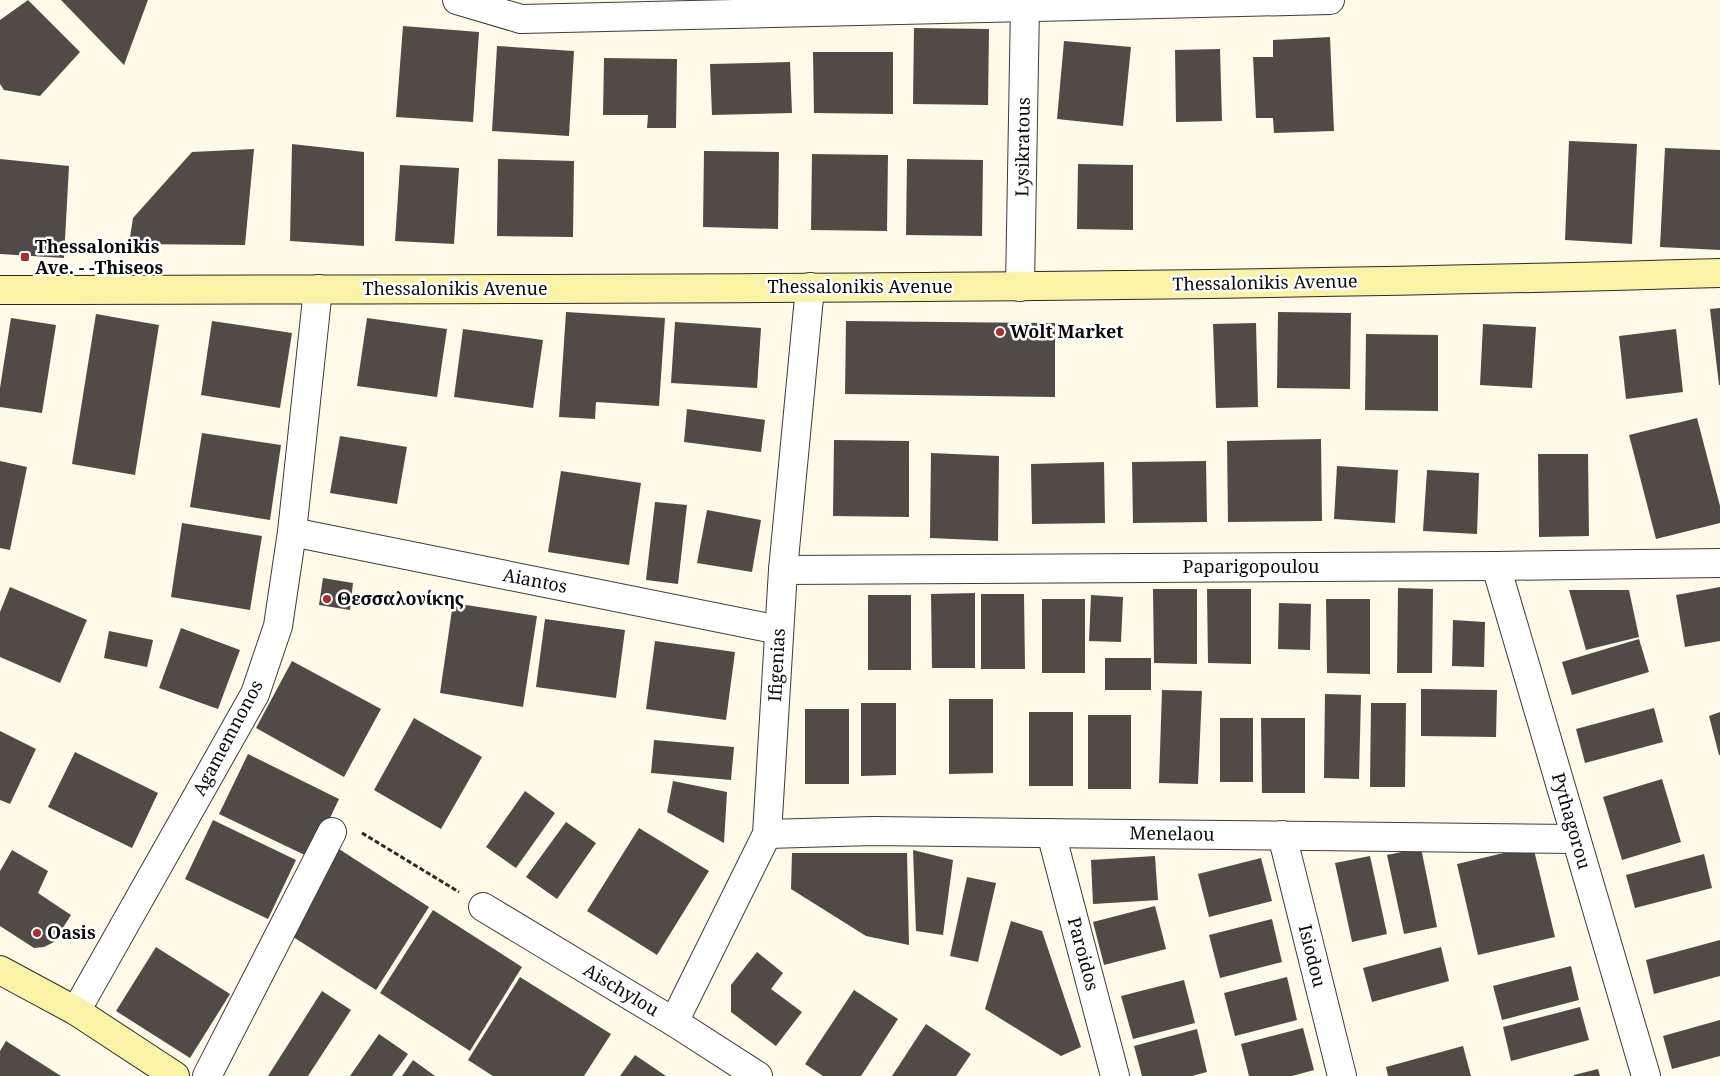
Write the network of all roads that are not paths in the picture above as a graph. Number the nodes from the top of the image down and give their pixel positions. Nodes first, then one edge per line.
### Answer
1 (457, 0) edge
2 (1287, 0) edge
3 (1330, 0) edge
4 (1025, 6) junction
5 (1720, 273) edge
6 (810, 287) junction
7 (1020, 287) junction
8 (0, 290) edge
9 (318, 290) junction
10 (292, 532) junction
11 (1720, 563) edge
12 (1496, 566) junction
13 (783, 570) junction
14 (779, 630) junction
15 (344, 831) road end
16 (1051, 833) junction
17 (768, 834) junction
18 (1282, 835) junction
19 (1576, 839) junction
20 (483, 907) road end
21 (0, 970) edge
22 (76, 1011) junction
23 (674, 1022) junction
24 (175, 1076) edge
25 (207, 1076) edge
26 (758, 1076) edge
27 (1115, 1076) edge
28 (1342, 1076) edge
29 (1646, 1076) edge

1 - 4 street
2 - 3 street
2 - 4 street
4 - 7 street, Lysikratous
5 - 7 street, Thessalonikis Avenue
6 - 7 street, Thessalonikis Avenue
6 - 9 street, Thessalonikis Avenue
6 - 13 street, Ifigenias
8 - 9 street, Thessalonikis Avenue
9 - 10 street, Agamemnonos
10 - 14 street, Aiantos
10 - 22 street, Agamemnonos
11 - 12 street, Paparigopoulou
12 - 13 street, Paparigopoulou
12 - 19 street, Pythagorou
13 - 14 street, Ifigenias
14 - 17 street, Ifigenias
15 - 25 street
16 - 17 street, Menelaou
16 - 18 street, Menelaou
16 - 27 street, Paroidos
17 - 23 street, Ifigenias
18 - 19 street, Menelaou
18 - 28 street, Isiodou
19 - 29 street, Pythagorou
20 - 23 street, Aischylou
21 - 22 street
22 - 24 street
23 - 26 street, Aischylou

